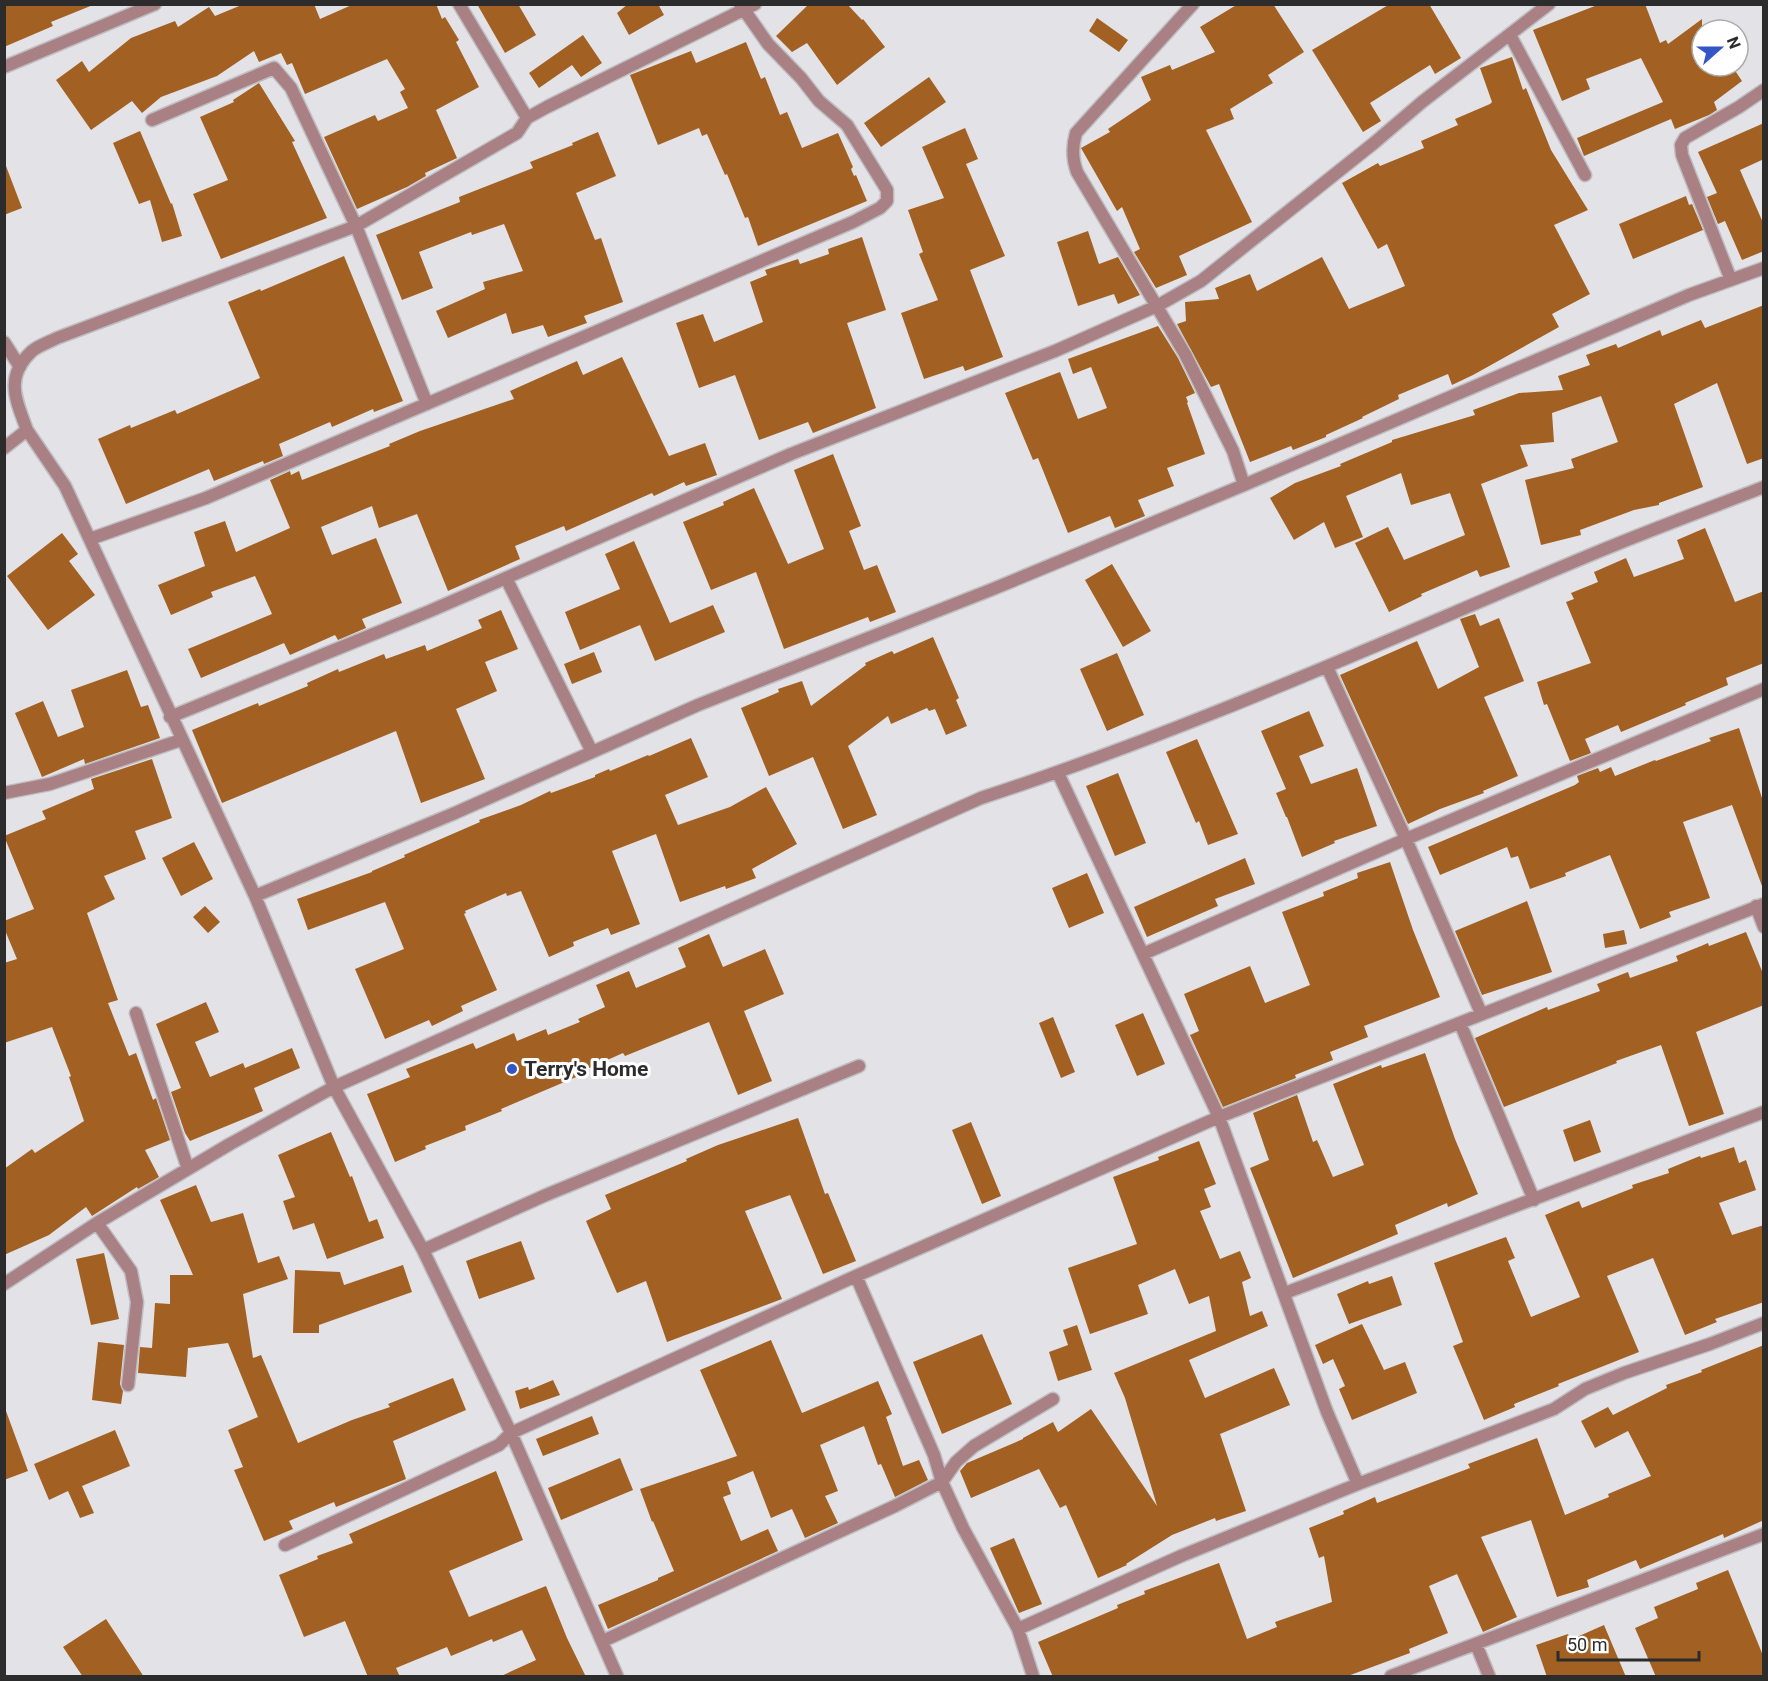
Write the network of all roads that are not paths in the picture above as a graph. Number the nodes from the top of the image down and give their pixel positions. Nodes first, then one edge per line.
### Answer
1 (155, 4) edge
2 (459, 4) edge
3 (755, 4) edge
4 (1193, 4) edge
5 (1549, 4) edge
6 (741, 8) edge
7 (1510, 34) junction
8 (4, 67) edge
9 (1764, 90) edge
10 (527, 118) junction
11 (152, 120) dead end
12 (1584, 175) dead end
13 (356, 226) junction
14 (1764, 268) edge
15 (1731, 280) junction
16 (1157, 306) junction
17 (4, 342) edge
18 (20, 367) junction
19 (427, 404) junction
20 (27, 430) junction
21 (4, 448) edge
22 (1244, 485) junction
23 (1764, 487) edge
24 (90, 539) junction
25 (506, 578) junction
26 (1327, 667) junction
27 (1764, 689) edge
28 (170, 717) junction
29 (181, 740) junction
30 (592, 752) junction
31 (1058, 773) junction
32 (4, 793) edge
33 (1406, 839) junction
34 (255, 897) junction
35 (1760, 905) edge
36 (1764, 927) edge
37 (1143, 954) junction
38 (136, 1013) dead end
39 (1481, 1014) junction
40 (1460, 1023) junction
41 (859, 1066) dead end
42 (334, 1087) junction
43 (1764, 1112) edge
44 (1219, 1117) junction
45 (188, 1169) junction
46 (1534, 1200) junction
47 (97, 1223) junction
48 (423, 1250) junction
49 (856, 1276) junction
50 (5, 1283) edge
51 (1285, 1293) junction
52 (1764, 1323) edge
53 (128, 1385) dead end
54 (1053, 1399) dead end
55 (511, 1433) junction
56 (942, 1482) junction
57 (1358, 1484) junction
58 (1764, 1534) edge
59 (285, 1545) dead end
60 (1018, 1629) junction
61 (603, 1641) junction
62 (1476, 1644) junction
63 (617, 1677) edge
64 (1033, 1677) edge
65 (1391, 1677) edge
66 (1489, 1677) edge

1 - 8 street
2 - 10 street
3 - 6 street
4 - 16 street
5 - 7 street
6 - 10 street
6 - 19 street
7 - 12 street
7 - 16 street
9 - 15 street
10 - 13 street
11 - 13 street
13 - 18 street
13 - 19 street
14 - 15 street
15 - 22 street
16 - 22 street
16 - 25 street
17 - 18 street
18 - 20 street
19 - 24 street
20 - 21 street
20 - 24 street
22 - 30 street
23 - 26 street
24 - 28 street
25 - 28 street
25 - 30 street
26 - 31 street
26 - 33 street
27 - 33 street
28 - 29 street
29 - 32 street
29 - 34 street
30 - 34 street
31 - 37 street
31 - 42 street
33 - 37 street
33 - 39 street
34 - 42 street
35 - 36 street
35 - 39 street
37 - 44 street
38 - 45 street
39 - 40 street
40 - 44 street
40 - 46 street
41 - 48 street
42 - 45 street
42 - 48 street
43 - 46 street
44 - 49 street
44 - 51 street
45 - 47 street
46 - 51 street
47 - 50 street
47 - 53 street
48 - 55 street
49 - 55 street
49 - 56 street
51 - 57 street
52 - 57 street
54 - 56 street
55 - 59 street
55 - 61 street
56 - 60 street
56 - 61 street
57 - 60 street
58 - 62 street
60 - 64 street
61 - 63 street
62 - 65 street
62 - 66 street

